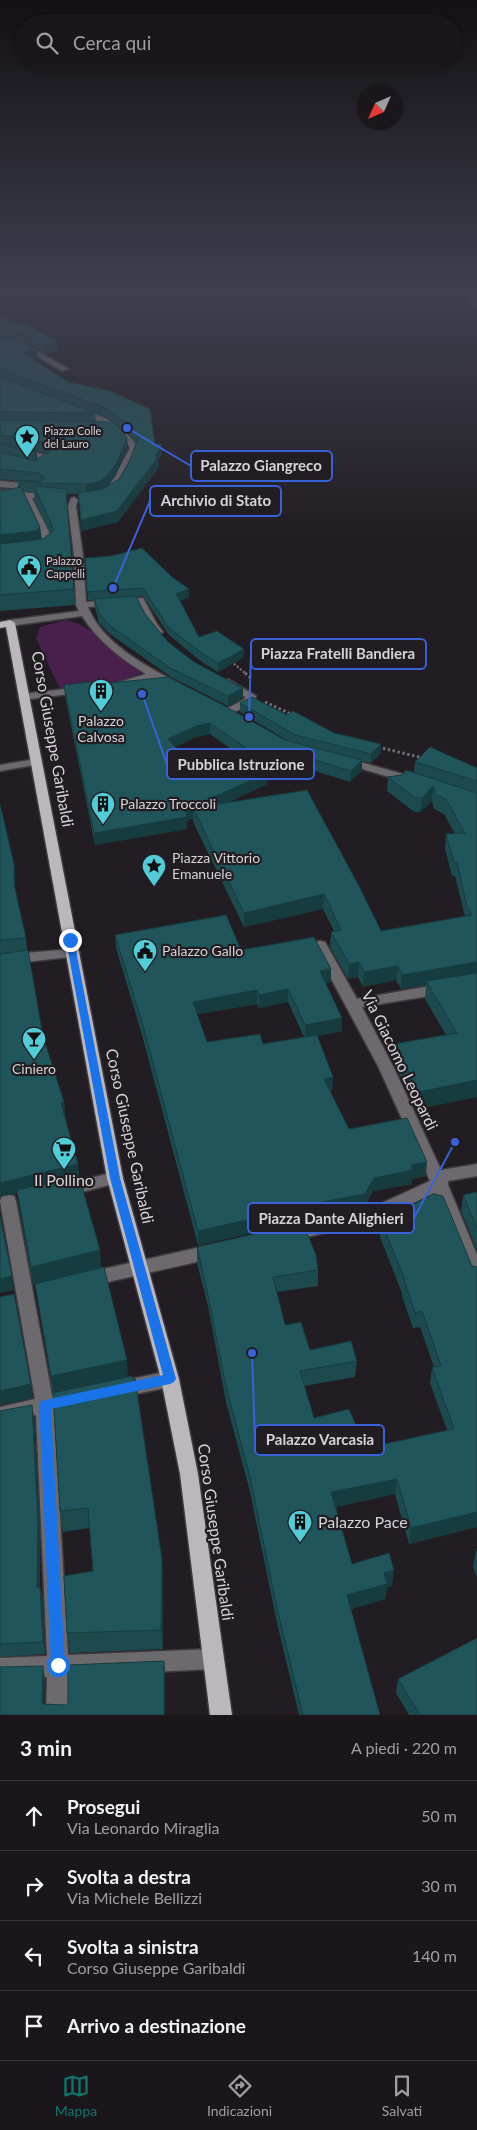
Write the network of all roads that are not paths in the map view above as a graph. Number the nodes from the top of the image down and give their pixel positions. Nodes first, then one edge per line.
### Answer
1 (76, 411) edge
2 (92, 428) edge
3 (113, 428) junction
4 (0, 449) edge
5 (36, 466) edge
6 (0, 484) edge
7 (40, 488) edge
8 (3, 494) edge
9 (28, 495) junction
10 (102, 496) edge
11 (36, 550) edge
12 (83, 609) junction
13 (5, 624) edge
14 (164, 640) edge
15 (155, 675) junction
16 (218, 678) edge
17 (110, 686) edge
18 (90, 688) edge
19 (185, 691) edge
20 (23, 697) junction
21 (240, 719) edge
22 (332, 758) edge
23 (36, 762) junction
24 (0, 768) edge
25 (422, 783) edge
26 (320, 945) edge
27 (73, 953) junction
28 (0, 960) edge
29 (456, 986) edge
30 (354, 1004) junction
31 (477, 1170) edge
32 (115, 1178) junction
33 (439, 1180) junction
34 (53, 1192) edge
35 (11, 1200) edge
36 (275, 1237) edge
37 (226, 1248) edge
38 (139, 1267) junction
39 (476, 1273) edge
40 (73, 1284) edge
41 (45, 1290) edge
42 (17, 1298) junction
43 (170, 1379) junction
44 (102, 1393) edge
45 (74, 1399) edge
46 (45, 1405) junction
47 (0, 1415) edge
48 (214, 1659) junction
49 (58, 1665) junction
50 (0, 1668) edge
51 (57, 1715) edge
52 (221, 1715) edge

1 - 3 street
2 - 3 street
3 - 10 street
4 - 5 street
6 - 7 street
8 - 9 street
9 - 11 street
9 - 12 street
12 - 13 street
12 - 14 street
12 - 15 street
13 - 20 main road, Corso Giuseppe Garibaldi
15 - 17 street
15 - 19 street
16 - 21 street
18 - 20 street
20 - 23 main road, Corso Giuseppe Garibaldi
22 - 25 street
23 - 24 street
23 - 27 main road, Corso Giuseppe Garibaldi
26 - 30 street, Via Giacomo Leopardi
27 - 28 street
27 - 32 main road, Corso Giuseppe Garibaldi
29 - 30 street
30 - 33 street, Via Giacomo Leopardi
31 - 33 street
32 - 34 street
32 - 38 main road, Corso Giuseppe Garibaldi
33 - 36 street
33 - 39 street, Via Giacomo Leopardi
35 - 42 street
37 - 38 street
38 - 40 street
38 - 43 main road, Corso Giuseppe Garibaldi
41 - 42 street
42 - 46 street
43 - 44 street
43 - 48 main road, Corso Giuseppe Garibaldi
45 - 46 street
46 - 47 street
46 - 49 street
48 - 49 street
48 - 52 main road, Corso Giuseppe Garibaldi
49 - 50 street
49 - 51 street

